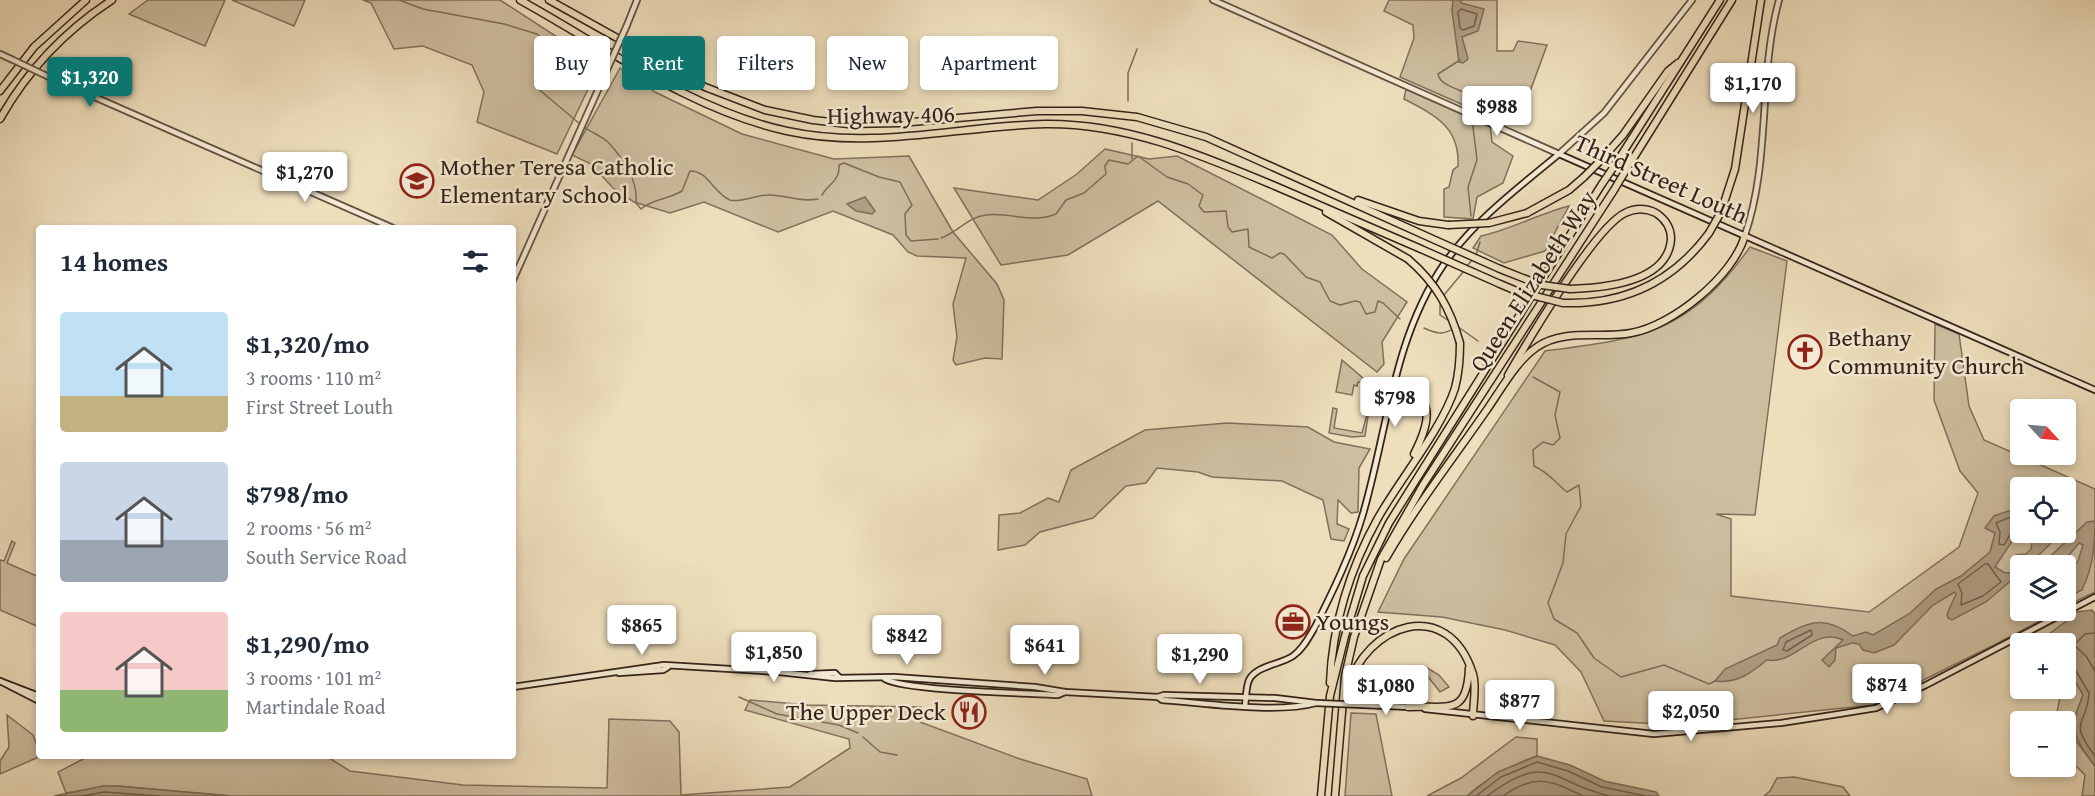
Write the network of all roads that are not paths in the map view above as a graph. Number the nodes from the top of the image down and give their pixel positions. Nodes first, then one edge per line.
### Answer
1 (86, 0) edge
2 (112, 0) edge
3 (520, 0) edge
4 (549, 0) edge
5 (637, 0) edge
6 (1214, 0) edge
7 (1692, 0) edge
8 (1720, 0) edge
9 (1732, 0) edge
10 (1761, 0) edge
11 (1779, 0) edge
12 (0, 54) edge
13 (1683, 59) junction
14 (0, 91) edge
15 (0, 119) edge
16 (1559, 154) junction
17 (1312, 183) junction
18 (1283, 189) junction
19 (378, 221) junction
20 (378, 225) edge
21 (387, 225) edge
22 (1745, 235) junction
23 (516, 272) edge
24 (1393, 384) junction
25 (2095, 390) edge
26 (1486, 411) junction
27 (1393, 494) junction
28 (1373, 579) junction
29 (2095, 597) edge
30 (1469, 668) junction
31 (0, 681) edge
32 (516, 687) edge
33 (36, 695) edge
34 (1330, 696) junction
35 (1158, 697) junction
36 (1246, 698) junction
37 (36, 699) edge
38 (1316, 703) junction
39 (1245, 706) junction
40 (1408, 707) junction
41 (1342, 708) junction
42 (1473, 716) junction
43 (1321, 796) edge
44 (1335, 796) edge

1 - 14 highway
2 - 15 highway
3 - 18 highway, Highway 406
4 - 17 highway, Highway 406
5 - 23 main road, bridge
6 - 16 main road, Third Street Louth
7 - 16 main road
8 - 13 highway, Queen Elizabeth Way
9 - 28 highway, Queen Elizabeth Way, bridge
10 - 18 highway, bridge
11 - 22 main road
12 - 19 main road, bridge
13 - 17 highway, bridge
13 - 34 highway, Queen Elizabeth Way, bridge
16 - 22 main road, Third Street Louth
16 - 24 main road
17 - 26 highway, bridge
18 - 27 highway, bridge
19 - 20 main road
19 - 21 main road
22 - 25 main road, Third Street Louth
22 - 26 highway
24 - 27 highway
24 - 36 main road
26 - 28 highway
27 - 34 highway
28 - 41 highway, Queen Elizabeth Way
29 - 42 main road
30 - 40 highway
30 - 41 highway
30 - 42 highway
31 - 33 main road
31 - 37 main road
32 - 35 main road
34 - 43 highway, Queen Elizabeth Way
35 - 36 main road
35 - 39 main road
36 - 38 main road
36 - 39 main road
38 - 39 main road
38 - 40 main road, bridge
40 - 42 main road
41 - 44 highway, Queen Elizabeth Way

